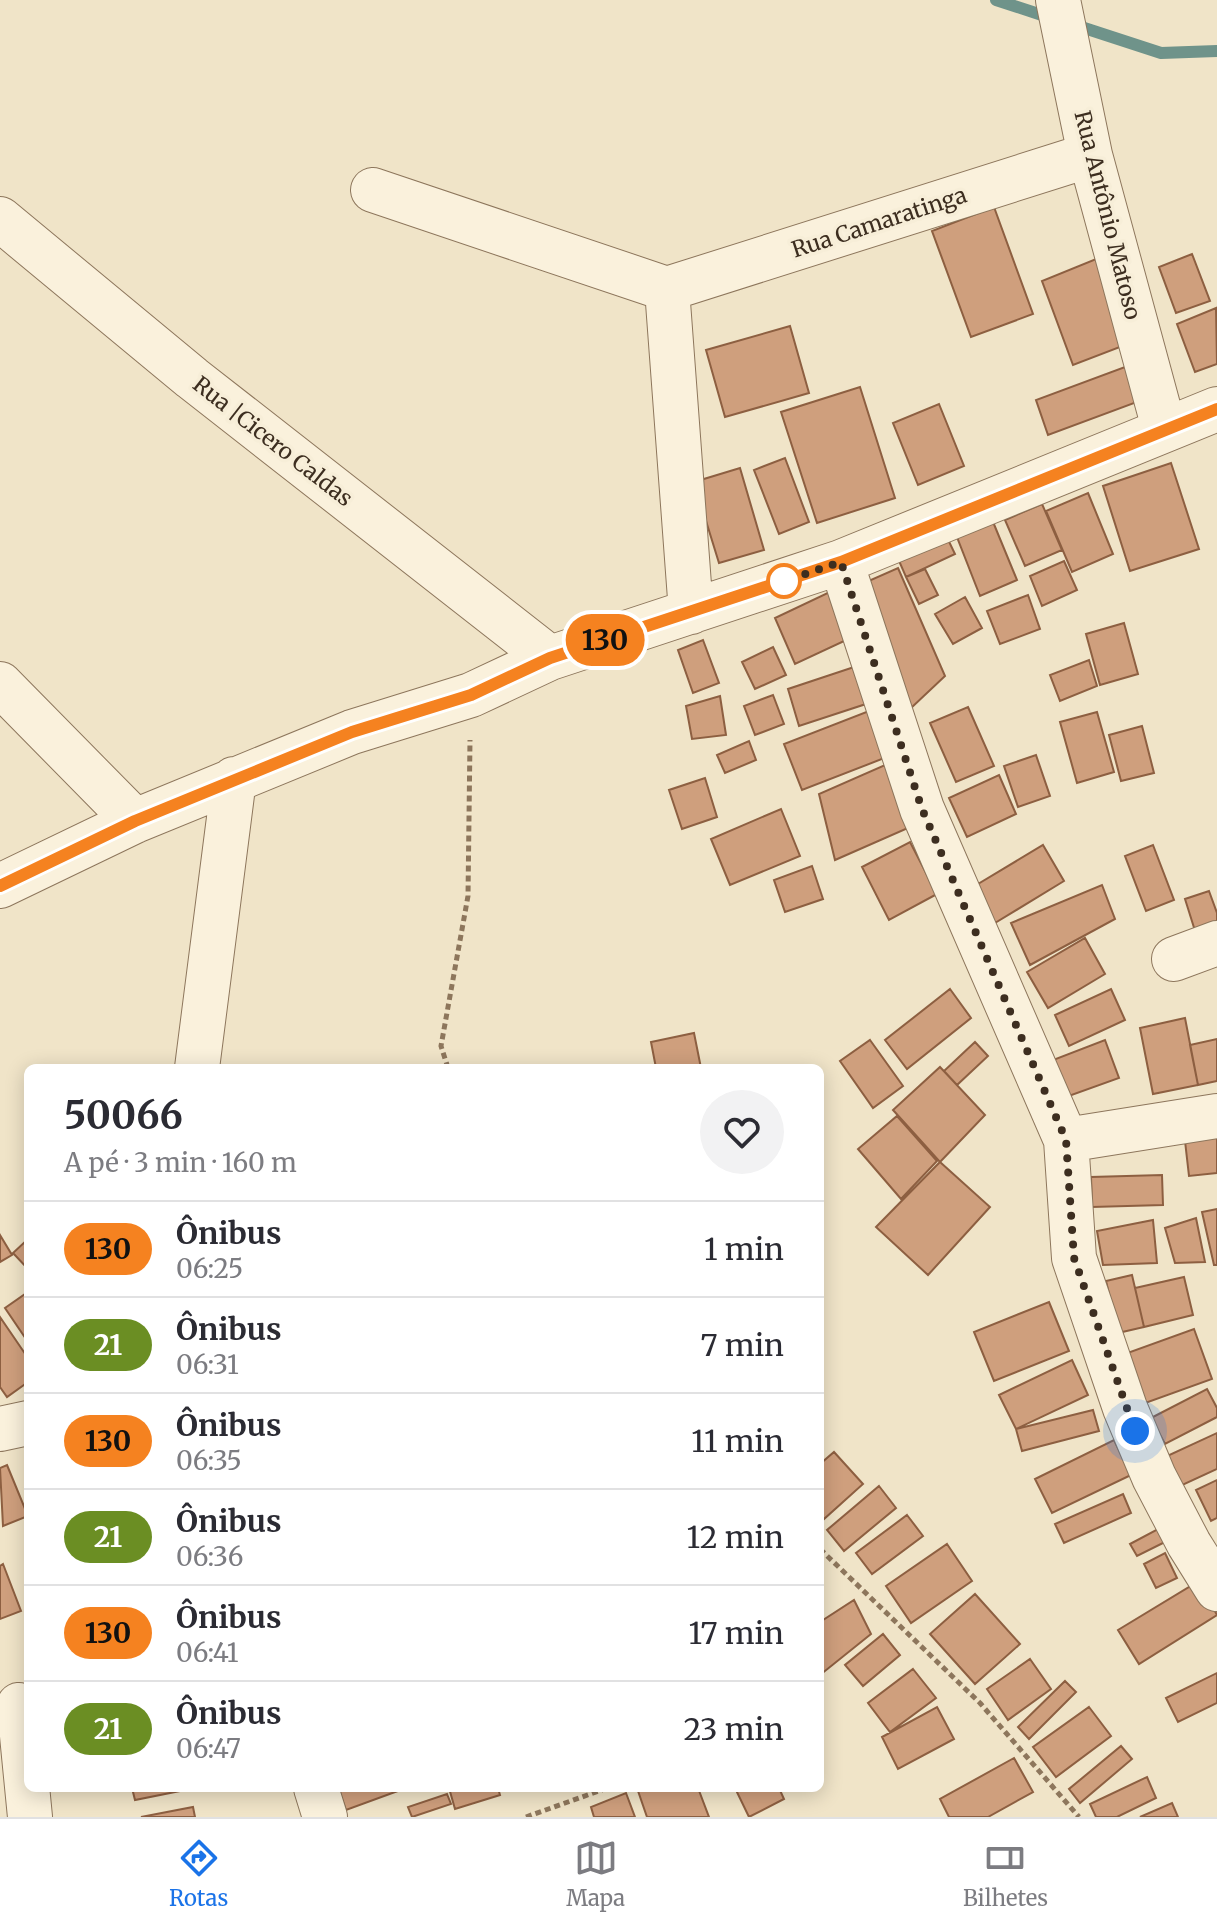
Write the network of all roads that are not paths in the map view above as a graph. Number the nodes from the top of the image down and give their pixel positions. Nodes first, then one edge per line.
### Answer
1 (1058, 0) edge
2 (1090, 155) junction
3 (373, 190) dead end
4 (0, 219) edge
5 (667, 289) junction
6 (1217, 409) edge
7 (1164, 428) junction
8 (841, 562) junction
9 (691, 612) junction
10 (550, 658) junction
11 (0, 684) edge
12 (234, 779) junction
13 (135, 821) junction
14 (0, 886) edge
15 (1217, 943) edge
16 (1174, 959) dead end
17 (198, 1064) edge
18 (1217, 1116) edge
19 (1066, 1140) junction
20 (24, 1424) edge
21 (0, 1429) edge
22 (1217, 1589) edge
23 (19, 1705) dead end
24 (24, 1756) edge
25 (28, 1792) edge
26 (317, 1792) edge
27 (30, 1817) edge
28 (325, 1817) edge

1 - 2 street, Rua Antônio Matoso
2 - 5 street, Rua Camaratinga
2 - 7 street, Rua Antônio Matoso
3 - 5 street
4 - 10 street, Rua |Cicero Caldas
5 - 9 street
6 - 7 street
7 - 8 street
8 - 9 street
8 - 19 street
9 - 10 street
10 - 12 street
11 - 13 street
12 - 13 street
12 - 17 street
13 - 14 street
15 - 16 street
18 - 19 street
19 - 22 street
20 - 21 street
23 - 24 street
25 - 27 street
26 - 28 street

